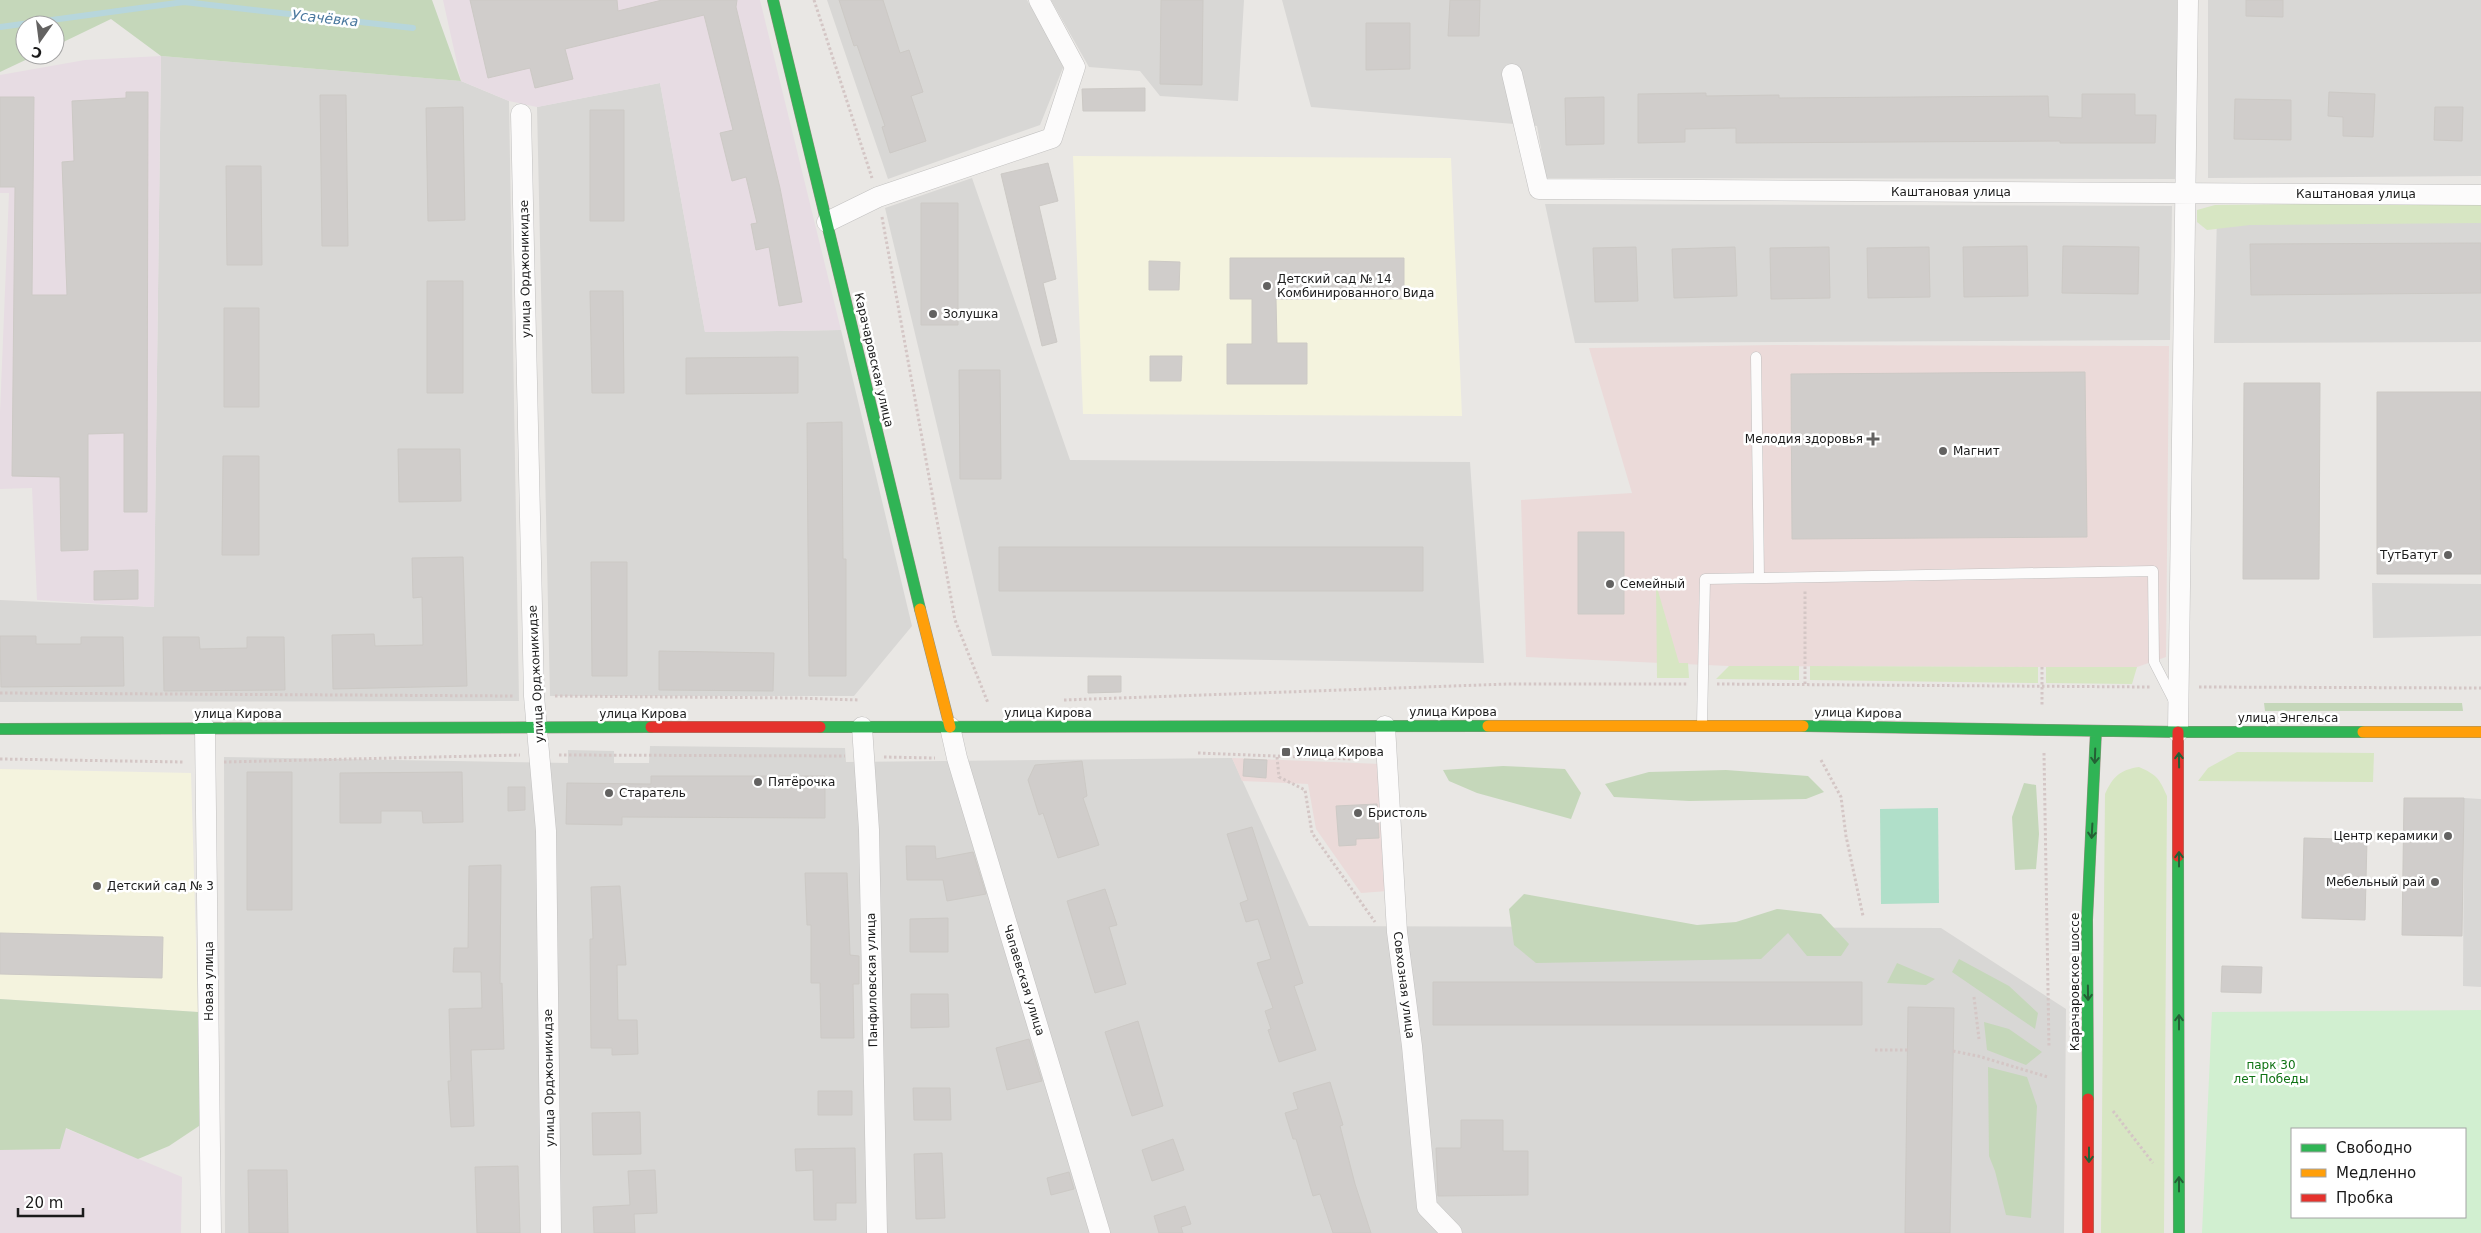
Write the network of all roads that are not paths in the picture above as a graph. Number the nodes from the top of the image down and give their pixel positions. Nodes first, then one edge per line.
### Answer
1 (774, 0) edge
2 (1039, 0) edge
3 (2188, 0) edge
4 (1512, 74) dead end
5 (521, 114) dead end
6 (2187, 194) junction
7 (2481, 195) edge
8 (827, 222) junction
9 (1756, 356) dead end
10 (1759, 578) junction
11 (2173, 687) junction
12 (1702, 725) junction
13 (1385, 726) junction
14 (862, 727) junction
15 (950, 727) junction
16 (205, 728) junction
17 (538, 728) junction
18 (0, 729) edge
19 (2096, 731) junction
20 (2178, 732) junction
21 (2481, 732) edge
22 (211, 1233) edge
23 (551, 1233) edge
24 (877, 1233) edge
25 (1100, 1233) edge
26 (1452, 1233) edge
27 (2088, 1233) edge
28 (2178, 1233) edge

1 - 8 street, Карачаровская улица
2 - 8 street
3 - 6 street
4 - 6 street, Каштановая улица
5 - 17 street, улица Орджоникидзе
6 - 7 street, Каштановая улица
6 - 11 street
8 - 15 street, Карачаровская улица
9 - 10 lane
10 - 11 lane
10 - 12 lane
11 - 20 street
12 - 13 street, улица Кирова
12 - 19 street, улица Кирова
13 - 15 street, улица Кирова
13 - 26 street, Совхозная улица
14 - 15 street, улица Кирова
14 - 17 street, улица Кирова
14 - 24 street, Панфиловская улица
15 - 25 street, Чапаевская улица
16 - 17 street, улица Кирова
16 - 18 street, улица Кирова
16 - 22 street, Новая улица
17 - 23 street, улица Орджоникидзе
19 - 20 street, улица Энгельса
19 -> 27 street, Карачаровское шоссе
20 - 21 street, улица Энгельса
28 -> 20 street

